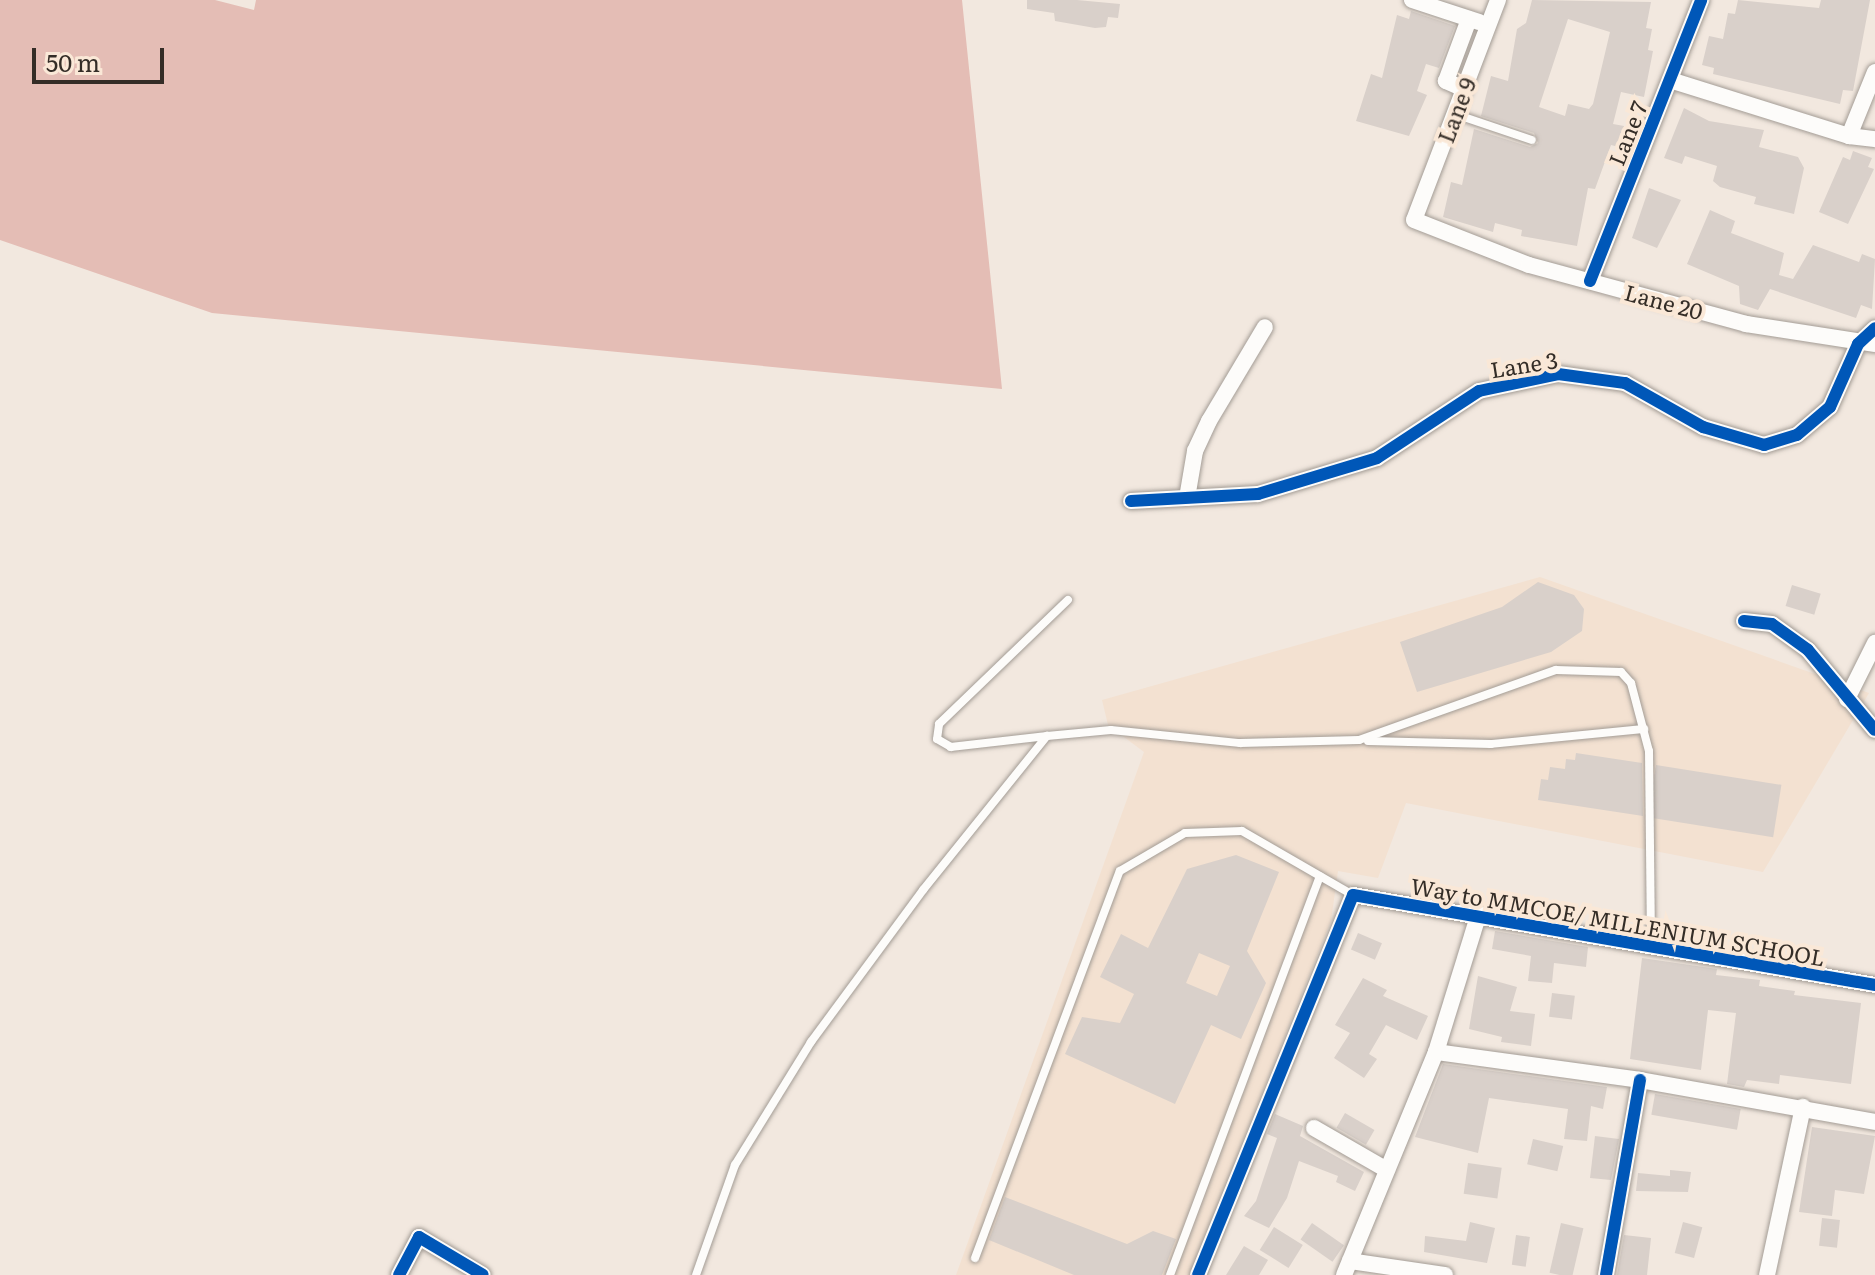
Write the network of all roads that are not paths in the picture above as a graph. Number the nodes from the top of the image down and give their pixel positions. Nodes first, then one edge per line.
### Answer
1 (1412, 0) edge
2 (1498, 0) edge
3 (1701, 0) edge
4 (1469, 19) junction
5 (1489, 25) junction
6 (1875, 72) edge
7 (1670, 80) junction
8 (1464, 89) junction
9 (1455, 114) junction
10 (1849, 136) junction
11 (1875, 139) edge
12 (1532, 140) dead end
13 (1414, 220) joint
14 (1590, 281) junction
15 (1265, 327) dead end
16 (1875, 328) edge
17 (1866, 344) edge
18 (1187, 498) junction
19 (1131, 501) dead end
20 (1068, 600) dead end
21 (1744, 621) dead end
22 (1875, 643) edge
23 (1847, 699) junction
24 (1644, 729) junction
25 (1875, 730) edge
26 (1047, 736) junction
27 (1359, 740) junction
28 (1320, 876) junction
29 (1353, 895) junction
30 (1479, 913) junction
31 (1651, 944) junction
32 (1875, 985) edge
33 (1436, 1052) junction
34 (1640, 1080) junction
35 (1803, 1107) junction
36 (1875, 1122) edge
37 (1314, 1128) dead end
38 (1387, 1170) junction
39 (975, 1258) dead end
40 (1347, 1268) edge
41 (399, 1275) edge
42 (483, 1275) edge
43 (696, 1275) edge
44 (1170, 1275) edge
45 (1198, 1275) edge
46 (1445, 1275) edge
47 (1606, 1275) edge
48 (1767, 1275) edge

1 - 4 street
2 - 5 street, Lane 9
3 - 7 street, Lane 7
4 - 5 street
4 - 8 street
5 - 8 street, Lane 9
6 - 10 street
7 - 10 street
7 - 14 street, Lane 7
8 - 9 street, Lane 9
9 - 12 lane
9 - 13 street, Lane 9
10 - 11 street
13 - 14 street, Lane 20
14 - 17 street, Lane 20
15 - 18 street
16 - 17 street, Lane 3
17 - 18 street, Lane 3
18 - 19 street, Lane 3
20 - 26 lane
21 - 23 street
22 - 23 street
23 - 25 street
24 - 27 lane
24 - 27 lane
24 - 31 lane
26 - 27 lane
26 - 43 lane
28 - 29 lane
28 - 39 lane
28 - 44 lane
29 - 30 street, Way to MMCOE/ MILLENIUM SCHOOL
29 - 45 street
30 - 31 street, Way to MMCOE/ MILLENIUM SCHOOL
30 - 33 street
31 - 32 street, Way to MMCOE/ MILLENIUM SCHOOL
33 - 34 street
33 - 38 street
34 - 35 street
34 - 47 street
35 - 36 street
35 - 48 street
37 - 38 street
38 - 40 street
40 - 46 street
41 - 42 street

